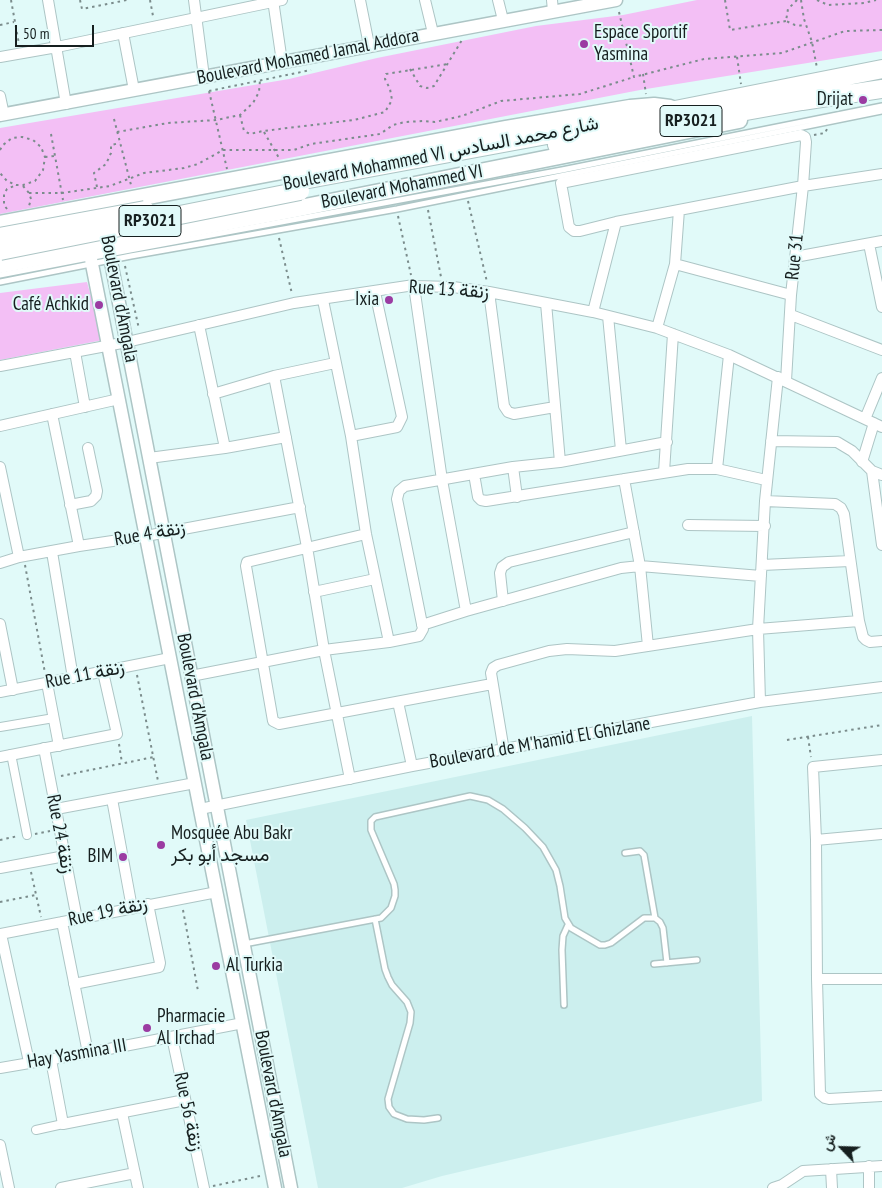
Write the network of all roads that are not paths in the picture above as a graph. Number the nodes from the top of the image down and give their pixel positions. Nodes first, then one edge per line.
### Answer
1 (48, 0) edge
2 (194, 0) edge
3 (360, 0) edge
4 (425, 0) edge
5 (498, 0) edge
6 (276, 1) edge
7 (235, 5) edge
8 (617, 5) edge
9 (552, 6) edge
10 (197, 17) junction
11 (503, 20) junction
12 (123, 33) junction
13 (433, 33) junction
14 (369, 45) junction
15 (57, 47) junction
16 (0, 57) edge
17 (282, 62) junction
18 (882, 69) edge
19 (204, 77) junction
20 (882, 89) edge
21 (134, 90) junction
22 (0, 96) edge
23 (802, 101) junction
24 (66, 104) junction
25 (882, 106) edge
26 (882, 111) edge
27 (2, 115) edge
28 (882, 174) edge
29 (295, 181) junction
30 (803, 186) junction
31 (100, 205) junction
32 (82, 209) junction
33 (679, 210) junction
34 (616, 222) junction
35 (0, 224) edge
36 (0, 238) edge
37 (882, 241) edge
38 (869, 244) junction
39 (0, 251) edge
40 (109, 253) junction
41 (90, 257) junction
42 (795, 257) junction
43 (675, 264) junction
44 (0, 265) edge
45 (0, 275) edge
46 (0, 282) edge
47 (414, 286) junction
48 (375, 292) junction
49 (489, 292) junction
50 (791, 295) junction
51 (324, 300) junction
52 (546, 303) junction
53 (882, 307) edge
54 (593, 312) junction
55 (791, 315) junction
56 (608, 316) junction
57 (199, 326) junction
58 (657, 328) junction
59 (673, 334) junction
60 (127, 342) junction
61 (108, 346) junction
62 (882, 350) edge
63 (75, 352) junction
64 (729, 355) junction
65 (335, 362) junction
66 (0, 366) edge
67 (274, 376) junction
68 (882, 378) edge
69 (782, 379) junction
70 (213, 394) junction
71 (119, 399) junction
72 (85, 407) junction
73 (555, 407) junction
74 (52, 414) junction
75 (874, 423) edge
76 (0, 426) edge
77 (351, 436) junction
78 (286, 437) junction
79 (771, 441) junction
80 (667, 442) junction
81 (88, 448) dead end
82 (225, 448) junction
83 (621, 450) junction
84 (149, 458) junction
85 (560, 462) junction
86 (862, 462) junction
87 (0, 467) edge
88 (513, 467) junction
89 (717, 469) junction
90 (872, 471) junction
91 (664, 472) junction
92 (474, 474) junction
93 (882, 475) edge
94 (624, 479) junction
95 (442, 480) junction
96 (766, 480) junction
97 (2, 493) edge
98 (517, 497) junction
99 (765, 501) junction
100 (70, 505) junction
101 (300, 507) junction
102 (688, 525) dead end
103 (765, 526) junction
104 (163, 532) junction
105 (634, 532) junction
106 (366, 534) junction
107 (146, 536) junction
108 (882, 545) edge
109 (79, 546) junction
110 (307, 547) junction
111 (52, 552) junction
112 (21, 557) junction
113 (850, 561) junction
114 (0, 563) edge
115 (762, 565) junction
116 (640, 566) junction
117 (761, 576) junction
118 (375, 579) junction
119 (314, 592) junction
120 (503, 601) junction
121 (466, 611) junction
122 (859, 621) junction
123 (422, 625) junction
124 (0, 627) edge
125 (758, 629) junction
126 (882, 641) edge
127 (389, 642) junction
128 (648, 646) junction
129 (324, 650) junction
130 (170, 658) junction
131 (262, 662) junction
132 (104, 672) junction
133 (191, 676) junction
134 (73, 678) junction
135 (47, 683) junction
136 (492, 684) junction
137 (882, 687) edge
138 (13, 690) junction
139 (0, 692) edge
140 (398, 702) junction
141 (760, 702) junction
142 (337, 714) junction
143 (54, 718) junction
144 (0, 727) edge
145 (59, 746) junction
146 (44, 748) junction
147 (504, 750) junction
148 (11, 754) junction
149 (0, 756) edge
150 (882, 760) edge
151 (412, 766) junction
152 (350, 779) junction
153 (195, 783) junction
154 (112, 799) junction
155 (216, 805) junction
156 (56, 809) junction
157 (200, 809) junction
158 (882, 834) edge
159 (27, 835) dead end
160 (816, 840) junction
161 (625, 853) dead end
162 (65, 856) junction
163 (0, 868) edge
164 (217, 892) junction
165 (148, 904) junction
166 (132, 908) junction
167 (655, 918) junction
168 (77, 919) junction
169 (375, 919) junction
170 (62, 922) junction
171 (568, 925) junction
172 (0, 934) edge
173 (244, 944) junction
174 (227, 948) junction
175 (697, 960) dead end
176 (667, 963) junction
177 (654, 964) dead end
178 (817, 979) junction
179 (882, 979) edge
180 (74, 984) junction
181 (564, 1006) dead end
182 (243, 1023) junction
183 (172, 1037) junction
184 (88, 1054) junction
185 (51, 1060) junction
186 (29, 1062) junction
187 (0, 1068) edge
188 (882, 1096) edge
189 (186, 1100) junction
190 (122, 1113) junction
191 (438, 1118) dead end
192 (63, 1124) junction
193 (36, 1130) dead end
194 (0, 1145) edge
195 (869, 1166) junction
196 (882, 1166) edge
197 (831, 1170) junction
198 (135, 1173) junction
199 (76, 1186) edge
200 (831, 1187) edge
201 (9, 1188) edge
202 (61, 1188) edge
203 (138, 1188) edge
204 (204, 1188) edge
205 (275, 1188) edge
206 (291, 1188) edge
207 (774, 1188) edge
208 (869, 1188) edge

1 - 15 street
2 - 10 street
3 - 14 street
4 - 13 street
5 - 11 street
6 - 7 street
6 - 17 street
7 - 10 street
8 - 9 street, Boulevard Mohamed Jamal Addora
9 - 11 street, Boulevard Mohamed Jamal Addora
10 - 12 street
10 - 19 street
11 - 13 street, Boulevard Mohamed Jamal Addora
12 - 15 street
12 - 21 street
13 - 14 street, Boulevard Mohamed Jamal Addora
14 - 17 street, Boulevard Mohamed Jamal Addora
15 - 16 street
15 - 24 street
17 - 19 street, Boulevard Mohamed Jamal Addora
18 - 29 highway, Boulevard Mohammed VI شارع محمد السادس / RP3021
19 - 21 street, Boulevard Mohamed Jamal Addora
20 - 23 highway, Boulevard Mohammed VI شارع محمد السادس / RP3021
21 - 24 street, Boulevard Mohamed Jamal Addora
22 - 27 street
23 - 29 highway, Boulevard Mohammed VI شارع محمد السادس / RP3021
23 - 40 main road, Boulevard Mohammed VI
24 - 27 street, Boulevard Mohamed Jamal Addora
25 - 40 lane
26 - 40 lane
28 - 30 street
29 - 31 main road
29 - 36 highway, Boulevard Mohammed VI شارع محمد السادس / RP3021, bridge
29 - 39 highway, Boulevard Mohammed VI شارع محمد السادس / RP3021, bridge
30 - 33 street
30 - 34 street, Rue 31
30 - 42 street, Rue 31
31 - 32 main road
31 - 40 street, Boulevard d'Amgala
32 - 35 main road
32 - 41 street, Boulevard d'Amgala
33 - 34 street
33 - 43 street
34 - 54 street
37 - 38 street
38 - 42 street
38 - 53 street
40 - 41 main road, Boulevard Mohammed VI
40 - 60 street, Boulevard d'Amgala
41 - 44 main road, Boulevard Mohammed VI
41 - 45 lane
41 - 46 lane
41 - 61 street, Boulevard d'Amgala
42 - 50 street, Rue 31
43 - 50 street
43 - 58 street
47 - 48 street, Rue 13 زنقة
47 - 49 street, Rue 13 زنقة
47 - 95 street
48 - 51 street, Rue 13 زنقة
48 - 77 street
49 - 52 street, Rue 13 زنقة
49 - 73 street
50 - 55 street, Rue 31
51 - 57 street, Rue 13 زنقة
51 - 65 street
52 - 54 street, Rue 13 زنقة
52 - 73 street
54 - 56 street, Rue 13 زنقة
55 - 62 street
55 - 69 street, Rue 31
56 - 58 street, Rue 13 زنقة
56 - 83 street
57 - 60 street, Rue 13 زنقة
57 - 70 street
58 - 59 street, Rue 13 زنقة
59 - 64 street, Rue 13 زنقة
59 - 80 street
60 - 61 street, Rue 13 زنقة
60 - 84 street, Boulevard d'Amgala
61 - 63 street, Rue 13 زنقة
61 - 71 street, Boulevard d'Amgala
63 - 66 street, Rue 13 زنقة
63 - 72 street
64 - 69 street, Rue 13 زنقة
64 - 89 street
65 - 67 street
65 - 77 street
67 - 70 street
67 - 78 street
68 - 75 street
69 - 75 street, Rue 13 زنقة
69 - 79 street, Rue 31
70 - 82 street
71 - 72 street
71 - 107 street, Boulevard d'Amgala
72 - 74 street
73 - 85 street
74 - 76 street
74 - 100 street
75 - 86 street
77 - 106 street
78 - 82 street
78 - 101 street
79 - 86 street
79 - 96 street, Rue 31
80 - 83 street
80 - 91 street
81 - 100 street
82 - 84 street
83 - 85 street
84 - 104 street, Boulevard d'Amgala
85 - 88 street
86 - 90 street
87 - 97 street
88 - 92 street
88 - 98 street
89 - 91 street
89 - 96 street
90 - 93 street
90 - 108 street
91 - 94 street
92 - 95 street
92 - 98 street
94 - 98 street
94 - 105 street
95 - 121 street
95 - 123 street
96 - 99 street, Rue 31
97 - 112 street
99 - 103 street, Rue 31
99 - 113 street
100 - 109 street
101 - 104 street, Rue 4 زنقة
101 - 110 street
102 - 103 street
103 - 115 street, Rue 31
104 - 107 street, Rue 4 زنقة
104 - 133 street, Boulevard d'Amgala
105 - 116 street
105 - 120 street
106 - 110 street
106 - 118 street
107 - 109 street, Rue 4 زنقة
107 - 130 street, Boulevard d'Amgala
109 - 111 street, Rue 4 زنقة
110 - 119 street
110 - 131 street
111 - 112 street, Rue 4 زنقة
111 - 134 street
112 - 114 street, Rue 4 زنقة
113 - 115 street
113 - 122 street
115 - 117 street, Rue 31
116 - 117 street
116 - 120 street
116 - 128 street
117 - 125 street, Rue 31
118 - 119 street
118 - 127 street
119 - 129 street
120 - 121 street
121 - 123 street
122 - 125 street
122 - 126 street
123 - 127 street
124 - 138 street
125 - 128 street
125 - 141 street, Rue 31
127 - 129 street
128 - 136 street
129 - 131 street
129 - 142 street
130 - 132 street, Rue 11 زنقة
130 - 153 street, Boulevard d'Amgala
131 - 133 street
131 - 142 street
132 - 134 street, Rue 11 زنقة
132 - 145 street
133 - 155 street, Boulevard d'Amgala
134 - 135 street, Rue 11 زنقة
135 - 138 street, Rue 11 زنقة
135 - 143 street
136 - 140 street
136 - 147 street
137 - 141 street, Boulevard de M'hamid El Ghizlane
138 - 139 street, Rue 11 زنقة
140 - 142 street
140 - 151 street
141 - 147 street, Boulevard de M'hamid El Ghizlane
142 - 152 street
143 - 144 street
143 - 145 street
145 - 146 street
146 - 148 street
146 - 156 street, Rue 24 زنقة
147 - 151 street, Boulevard de M'hamid El Ghizlane
148 - 149 street
148 - 159 street
150 - 160 street
151 - 152 street, Boulevard de M'hamid El Ghizlane
152 - 155 street, Boulevard de M'hamid El Ghizlane
153 - 154 street
153 - 157 street, Boulevard d'Amgala
154 - 156 street
154 - 166 street
155 - 157 street, Boulevard de M'hamid El Ghizlane
155 - 173 street, Boulevard d'Amgala
156 - 162 street, Rue 24 زنقة
157 - 164 street, Boulevard d'Amgala
158 - 160 street
160 - 178 street
161 - 167 lane
162 - 163 street
162 - 168 street, Rue 24 زنقة
164 - 165 street, Rue 19 زنقة
164 - 174 street, Boulevard d'Amgala
165 - 166 street, Rue 19 زنقة
165 - 180 street
166 - 168 street, Rue 19 زنقة
167 - 171 lane
167 - 176 lane
168 - 170 street, Rue 19 زنقة
169 - 171 lane
169 - 173 lane
169 - 191 lane
170 - 172 street, Rue 19 زنقة
170 - 180 street
171 - 181 lane
172 - 186 street
173 - 174 street
173 - 206 street, Boulevard d'Amgala
174 - 182 street, Boulevard d'Amgala
175 - 176 lane
176 - 177 lane
178 - 179 street
178 - 188 street
180 - 184 street
182 - 183 street, Hay Yasmina III
182 - 205 street, Boulevard d'Amgala
183 - 184 street, Hay Yasmina III
183 - 189 street, Rue 56 زنقة
184 - 185 street, Hay Yasmina III
185 - 186 street, Hay Yasmina III
185 - 192 street
186 - 187 street, Hay Yasmina III
189 - 190 street
189 - 204 street, Rue 56 زنقة
190 - 192 street
190 - 198 street
192 - 193 street
194 - 201 street
195 - 196 street
195 - 197 street
195 - 208 street
197 - 200 street
197 - 207 street
198 - 199 street
198 - 203 street
199 - 202 street

